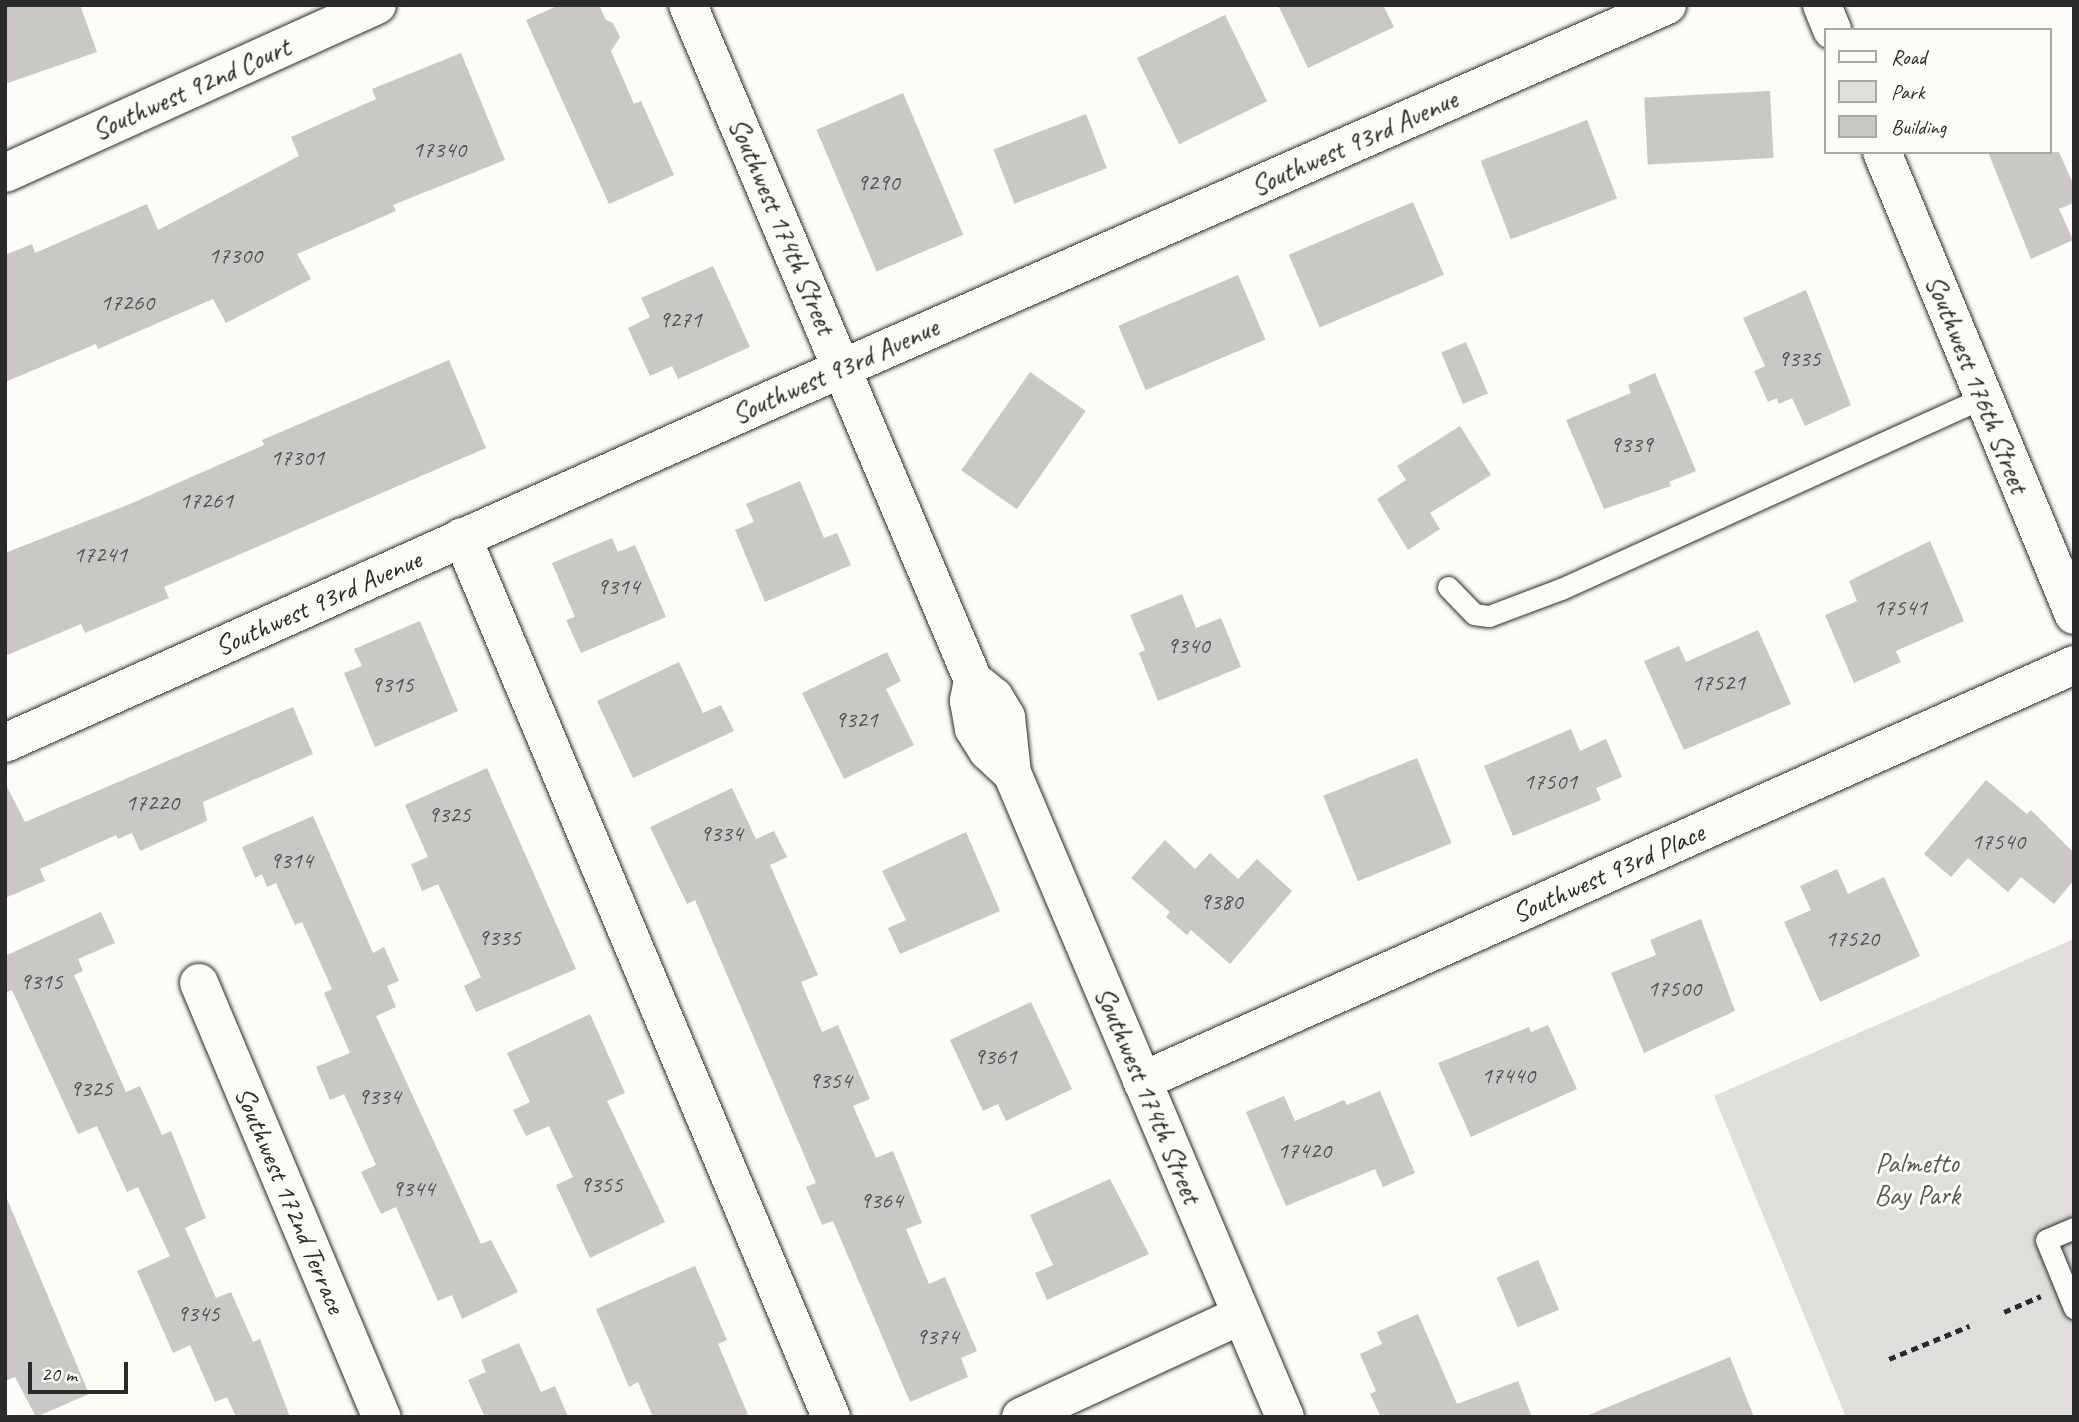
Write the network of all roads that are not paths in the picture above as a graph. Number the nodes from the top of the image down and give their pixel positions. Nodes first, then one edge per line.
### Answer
1 (377, 5) edge
2 (688, 5) edge
3 (1667, 5) edge
4 (1822, 5) edge
5 (1831, 28) edge
6 (1883, 154) edge
7 (5, 173) edge
8 (843, 368) junction
9 (1983, 398) junction
10 (461, 537) junction
11 (1448, 587) dead end
12 (2074, 615) edge
13 (2074, 665) edge
14 (5, 743) edge
15 (199, 983) dead end
16 (1142, 1081) junction
17 (2074, 1228) edge
18 (2074, 1308) edge
19 (1242, 1315) junction
20 (382, 1417) edge
21 (831, 1417) edge
22 (1021, 1417) edge
23 (1285, 1417) edge

1 - 7 street, Southwest 92nd Court
2 - 8 street, Southwest 174th Street
3 - 8 street, Southwest 93rd Avenue
4 - 5 street
6 - 9 street, Southwest 176th Street
8 - 10 street, Southwest 93rd Avenue
8 - 16 street, Southwest 174th Street
9 - 11 lane
9 - 12 street, Southwest 176th Street
10 - 14 street, Southwest 93rd Avenue
10 - 21 street
13 - 16 street, Southwest 93rd Place
15 - 20 street, Southwest 172nd Terrace
16 - 19 street, Southwest 174th Street
17 - 18 lane
19 - 22 street
19 - 23 street, Southwest 174th Street

